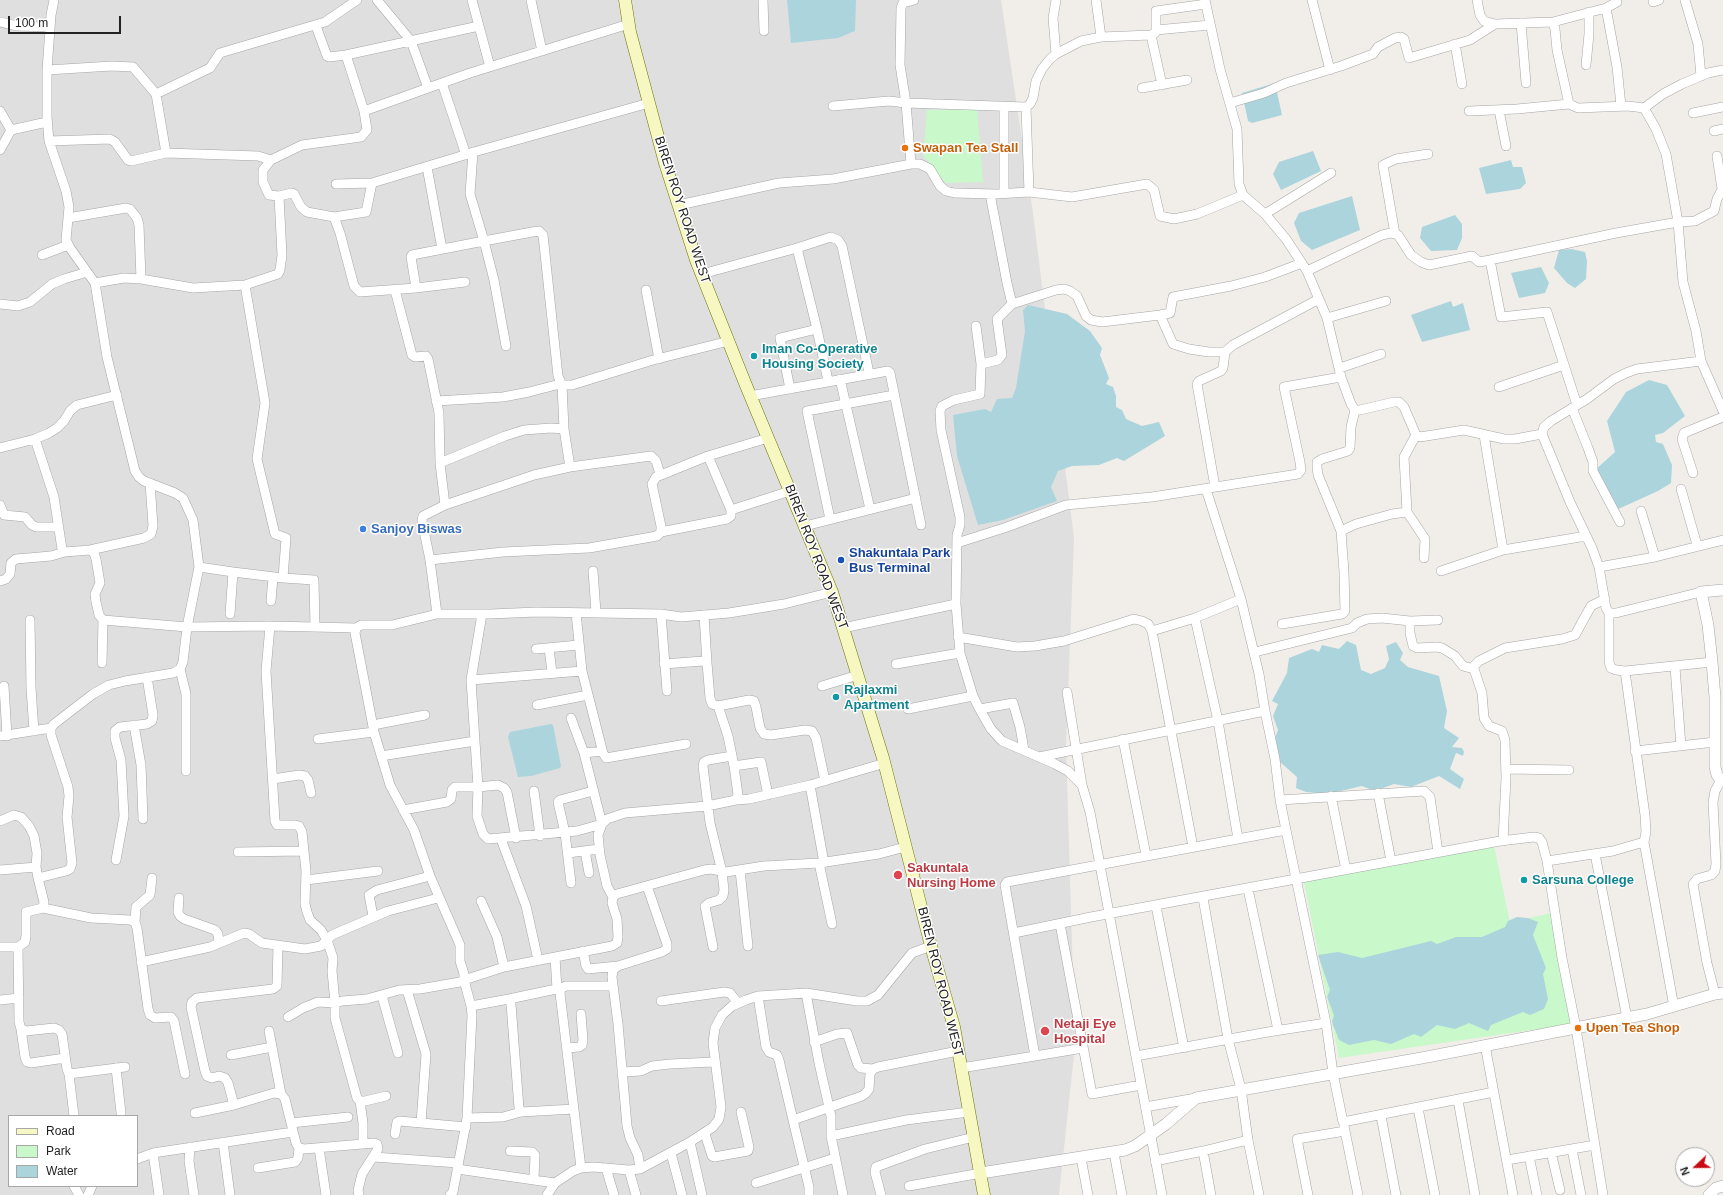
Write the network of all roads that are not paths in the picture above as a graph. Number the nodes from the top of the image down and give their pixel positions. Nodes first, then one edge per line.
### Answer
1 (54, 0) edge
2 (357, 0) edge
3 (377, 0) edge
4 (472, 0) edge
5 (531, 0) edge
6 (625, 0) edge
7 (762, 0) edge
8 (914, 0) edge
9 (1056, 0) edge
10 (1096, 0) edge
11 (1312, 0) edge
12 (1477, 0) edge
13 (1685, 0) edge
14 (1205, 2) edge
15 (1617, 2) dead end
16 (1606, 8) junction
17 (1589, 12) junction
18 (0, 22) edge
19 (1553, 22) junction
20 (1521, 23) junction
21 (629, 24) junction
22 (1495, 24) junction
23 (1210, 25) junction
24 (316, 26) junction
25 (479, 26) junction
26 (50, 27) junction
27 (764, 31) dead end
28 (1154, 32) junction
29 (1101, 37) junction
30 (410, 41) junction
31 (1455, 44) junction
32 (542, 51) junction
33 (1056, 54) junction
34 (346, 55) junction
35 (1586, 65) dead end
36 (490, 67) junction
37 (47, 70) junction
38 (1330, 70) junction
39 (1723, 70) edge
40 (1701, 76) junction
41 (1187, 80) dead end
42 (442, 83) junction
43 (1526, 83) dead end
44 (1462, 84) dead end
45 (1162, 85) junction
46 (428, 88) junction
47 (1142, 88) dead end
48 (156, 94) junction
49 (649, 103) junction
50 (906, 103) junction
51 (1230, 103) junction
52 (1569, 104) junction
53 (833, 106) dead end
54 (1620, 106) junction
55 (1026, 107) junction
56 (1723, 107) edge
57 (1004, 108) junction
58 (1644, 108) junction
59 (1499, 110) junction
60 (0, 111) edge
61 (364, 111) junction
62 (1469, 111) dead end
63 (1693, 113) dead end
64 (47, 122) junction
65 (1723, 129) edge
66 (11, 130) junction
67 (1714, 131) dead end
68 (49, 141) junction
69 (1506, 146) dead end
70 (0, 150) edge
71 (166, 153) junction
72 (469, 154) junction
73 (1428, 154) dead end
74 (1717, 156) dead end
75 (271, 160) junction
76 (911, 164) junction
77 (427, 167) junction
78 (1331, 173) dead end
79 (372, 183) junction
80 (336, 184) dead end
81 (1723, 188) edge
82 (1029, 192) junction
83 (1004, 193) junction
84 (990, 194) junction
85 (1243, 195) junction
86 (279, 196) junction
87 (679, 205) junction
88 (1264, 214) junction
89 (334, 217) junction
90 (68, 218) junction
91 (1678, 222) junction
92 (1395, 234) junction
93 (484, 241) junction
94 (68, 245) junction
95 (442, 248) junction
96 (797, 248) junction
97 (42, 255) dead end
98 (1490, 260) junction
99 (1304, 267) junction
100 (87, 272) junction
101 (702, 274) junction
102 (141, 279) junction
103 (465, 282) dead end
104 (95, 283) junction
105 (245, 285) junction
106 (416, 288) junction
107 (395, 290) junction
108 (646, 290) dead end
109 (1319, 299) junction
110 (1386, 301) dead end
111 (0, 304) edge
112 (1012, 304) junction
113 (1160, 315) junction
114 (1327, 318) junction
115 (976, 326) dead end
116 (817, 329) junction
117 (729, 341) junction
118 (506, 346) dead end
119 (1225, 352) junction
120 (1381, 354) dead end
121 (659, 359) junction
122 (1700, 361) junction
123 (981, 364) junction
124 (1564, 366) junction
125 (1340, 372) junction
126 (869, 373) junction
127 (840, 379) junction
128 (828, 381) junction
129 (561, 384) junction
130 (1499, 387) dead end
131 (788, 389) junction
132 (117, 395) junction
133 (894, 395) junction
134 (750, 396) junction
135 (436, 401) junction
136 (845, 404) junction
137 (1575, 407) junction
138 (1355, 410) junction
139 (1723, 411) edge
140 (1723, 417) edge
141 (564, 429) junction
142 (1542, 434) junction
143 (1416, 435) junction
144 (1484, 435) junction
145 (768, 438) junction
146 (35, 439) junction
147 (0, 448) edge
148 (708, 456) junction
149 (440, 463) junction
150 (570, 467) junction
151 (1693, 473) dead end
152 (660, 474) junction
153 (150, 483) junction
154 (1215, 487) junction
155 (1206, 489) junction
156 (1681, 489) dead end
157 (790, 491) junction
158 (916, 498) junction
159 (0, 505) edge
160 (445, 505) junction
161 (870, 509) junction
162 (731, 510) junction
163 (1642, 511) dead end
164 (1407, 512) junction
165 (830, 519) junction
166 (1620, 522) dead end
167 (921, 524) dead end
168 (805, 526) junction
169 (59, 527) junction
170 (1341, 531) junction
171 (661, 532) junction
172 (1586, 536) junction
173 (1723, 540) edge
174 (957, 543) junction
175 (1697, 545) junction
176 (90, 550) junction
177 (1503, 550) junction
178 (65, 552) junction
179 (1656, 557) junction
180 (1424, 558) dead end
181 (430, 560) junction
182 (200, 567) junction
183 (1599, 567) junction
184 (593, 571) dead end
185 (1441, 571) dead end
186 (232, 572) junction
187 (273, 577) junction
188 (283, 578) junction
189 (0, 581) edge
190 (1723, 590) edge
191 (832, 592) junction
192 (1702, 592) junction
193 (1241, 599) junction
194 (1605, 599) junction
195 (271, 601) dead end
196 (956, 604) junction
197 (596, 612) junction
198 (576, 613) junction
199 (1608, 613) junction
200 (230, 614) dead end
201 (437, 614) junction
202 (482, 614) junction
203 (661, 614) junction
204 (704, 614) junction
205 (1195, 618) junction
206 (30, 620) dead end
207 (103, 620) junction
208 (1438, 620) dead end
209 (1308, 621) junction
210 (1410, 621) junction
211 (1282, 624) dead end
212 (270, 626) junction
213 (187, 627) junction
214 (315, 628) junction
215 (356, 628) junction
216 (843, 628) junction
217 (1152, 631) junction
218 (958, 637) junction
219 (1312, 638) junction
220 (579, 645) junction
221 (549, 648) junction
222 (536, 649) dead end
223 (1255, 652) junction
224 (960, 653) junction
225 (1712, 662) junction
226 (102, 663) dead end
227 (707, 663) junction
228 (664, 664) junction
229 (896, 664) dead end
230 (1675, 667) junction
231 (180, 669) junction
232 (1474, 669) junction
233 (582, 671) junction
234 (1625, 671) junction
235 (552, 673) junction
236 (858, 675) junction
237 (147, 677) junction
238 (472, 680) junction
239 (4, 686) dead end
240 (822, 686) dead end
241 (667, 692) dead end
242 (1067, 692) dead end
243 (588, 695) junction
244 (973, 696) junction
245 (537, 705) dead end
246 (718, 706) junction
247 (908, 709) dead end
248 (980, 709) junction
249 (1265, 711) junction
250 (425, 715) dead end
251 (571, 718) dead end
252 (1218, 721) junction
253 (134, 725) junction
254 (51, 728) junction
255 (374, 728) junction
256 (1170, 730) junction
257 (34, 731) junction
258 (3, 736) edge
259 (318, 739) dead end
260 (1124, 739) junction
261 (475, 741) junction
262 (1715, 742) junction
263 (686, 744) dead end
264 (1681, 746) junction
265 (1077, 749) junction
266 (1024, 750) junction
267 (602, 751) junction
268 (1636, 751) junction
269 (584, 754) junction
270 (381, 756) junction
271 (732, 756) junction
272 (1038, 757) junction
273 (885, 762) junction
274 (734, 766) junction
275 (1506, 769) junction
276 (1569, 770) dead end
277 (186, 772) dead end
278 (273, 779) junction
279 (825, 781) junction
280 (1722, 781) edge
281 (810, 785) junction
282 (1082, 785) junction
283 (478, 787) junction
284 (534, 791) dead end
285 (593, 791) junction
286 (311, 793) dead end
287 (1378, 793) junction
288 (768, 795) junction
289 (1330, 796) junction
290 (736, 800) junction
291 (1280, 800) junction
292 (707, 806) junction
293 (403, 810) junction
294 (143, 819) dead end
295 (0, 821) edge
296 (602, 824) junction
297 (1286, 830) junction
298 (565, 833) junction
299 (540, 836) junction
300 (516, 838) junction
301 (501, 839) junction
302 (1238, 839) junction
303 (1503, 841) junction
304 (1644, 842) junction
305 (905, 847) junction
306 (1193, 847) junction
307 (599, 849) junction
308 (585, 851) junction
309 (238, 852) dead end
310 (304, 852) junction
311 (1438, 852) junction
312 (568, 853) junction
313 (1595, 854) junction
314 (1146, 855) junction
315 (116, 860) dead end
316 (1391, 861) junction
317 (1547, 861) junction
318 (821, 863) junction
319 (1100, 864) junction
320 (36, 867) junction
321 (0, 870) edge
322 (740, 870) junction
323 (1346, 870) junction
324 (378, 871) dead end
325 (722, 872) junction
326 (589, 873) dead end
327 (430, 876) junction
328 (38, 878) junction
329 (152, 878) dead end
330 (306, 880) junction
331 (1296, 880) junction
332 (571, 883) dead end
333 (647, 886) junction
334 (1248, 889) junction
335 (612, 897) junction
336 (179, 898) dead end
337 (438, 898) junction
338 (1203, 898) junction
339 (480, 901) dead end
340 (1156, 906) junction
341 (43, 908) junction
342 (1108, 914) junction
343 (373, 916) junction
344 (135, 922) junction
345 (832, 924) dead end
346 (1060, 924) junction
347 (1014, 933) junction
348 (327, 940) junction
349 (219, 944) junction
350 (278, 946) junction
351 (748, 946) dead end
352 (931, 946) junction
353 (0, 947) edge
354 (713, 947) dead end
355 (18, 948) junction
356 (583, 951) junction
357 (555, 957) junction
358 (538, 960) junction
359 (141, 962) junction
360 (618, 966) junction
361 (504, 968) junction
362 (464, 980) junction
363 (613, 986) junction
364 (559, 989) junction
365 (407, 990) junction
366 (806, 993) junction
367 (1719, 994) edge
368 (382, 996) junction
369 (758, 996) junction
370 (19, 998) junction
371 (509, 999) junction
372 (0, 1000) edge
373 (661, 1001) dead end
374 (335, 1003) junction
375 (738, 1003) junction
376 (471, 1006) junction
377 (1674, 1007) junction
378 (581, 1014) dead end
379 (288, 1017) dead end
380 (1627, 1018) junction
381 (1326, 1024) junction
382 (1576, 1028) junction
383 (21, 1029) junction
384 (1278, 1030) junction
385 (269, 1031) dead end
386 (1228, 1039) junction
387 (814, 1042) junction
388 (1485, 1046) junction
389 (272, 1047) junction
390 (567, 1048) junction
391 (1083, 1048) junction
392 (1184, 1048) junction
393 (958, 1051) junction
394 (398, 1053) dead end
395 (231, 1055) dead end
396 (1034, 1056) junction
397 (1136, 1056) junction
398 (65, 1058) junction
399 (714, 1062) junction
400 (961, 1068) junction
401 (873, 1069) junction
402 (622, 1072) junction
403 (1333, 1073) junction
404 (69, 1074) junction
405 (185, 1074) dead end
406 (1141, 1085) junction
407 (1241, 1089) junction
408 (1494, 1092) junction
409 (282, 1094) junction
410 (386, 1096) dead end
411 (1196, 1098) junction
412 (1458, 1100) junction
413 (360, 1102) junction
414 (234, 1105) junction
415 (1145, 1107) junction
416 (830, 1108) junction
417 (1418, 1108) junction
418 (574, 1109) junction
419 (521, 1112) junction
420 (741, 1112) dead end
421 (969, 1112) junction
422 (121, 1113) dead end
423 (194, 1113) dead end
424 (74, 1115) edge
425 (1381, 1116) junction
426 (348, 1117) dead end
427 (793, 1120) junction
428 (467, 1122) junction
429 (421, 1123) junction
430 (1344, 1126) junction
431 (292, 1127) junction
432 (395, 1134) dead end
433 (705, 1134) junction
434 (831, 1136) junction
435 (1149, 1136) junction
436 (974, 1137) junction
437 (1248, 1140) junction
438 (223, 1142) junction
439 (690, 1142) junction
440 (363, 1144) junction
441 (1595, 1145) junction
442 (190, 1147) junction
443 (298, 1148) junction
444 (319, 1148) junction
445 (1572, 1149) junction
446 (510, 1151) dead end
447 (1203, 1151) junction
448 (1551, 1152) junction
449 (153, 1153) junction
450 (671, 1153) junction
451 (1114, 1153) junction
452 (1529, 1156) junction
453 (374, 1157) junction
454 (834, 1158) junction
455 (1081, 1158) junction
456 (138, 1159) edge
457 (1507, 1160) junction
458 (1155, 1161) junction
459 (457, 1166) junction
460 (804, 1167) junction
461 (258, 1168) dead end
462 (581, 1168) junction
463 (606, 1168) junction
464 (640, 1169) junction
465 (629, 1170) junction
466 (980, 1174) junction
467 (534, 1179) junction
468 (555, 1182) junction
469 (756, 1183) dead end
470 (909, 1186) dead end
471 (1723, 1186) edge
472 (1560, 1190) dead end
473 (159, 1195) edge
474 (194, 1195) edge
475 (230, 1195) edge
476 (326, 1195) edge
477 (359, 1195) edge
478 (450, 1195) edge
479 (547, 1195) edge
480 (614, 1195) edge
481 (636, 1195) edge
482 (682, 1195) edge
483 (702, 1195) edge
484 (809, 1195) edge
485 (844, 1195) edge
486 (881, 1195) edge
487 (984, 1195) edge
488 (1088, 1195) edge
489 (1122, 1195) edge
490 (1162, 1195) edge
491 (1211, 1195) edge
492 (1258, 1195) edge
493 (1308, 1195) edge
494 (1358, 1195) edge
495 (1396, 1195) edge
496 (1435, 1195) edge
497 (1476, 1195) edge
498 (1513, 1195) edge
499 (1537, 1195) edge
500 (1581, 1195) edge
501 (1604, 1195) edge
502 (1709, 1195) edge

1 - 26 street
2 - 24 street
3 - 30 street
4 - 25 street
5 - 32 street
6 - 21 main road, BIREN ROY ROAD WEST
7 - 27 street
8 - 50 street
9 - 33 street
10 - 29 street
11 - 38 street
12 - 22 street
13 - 40 street
14 - 23 street
14 - 28 street
15 - 16 street
16 - 17 street
16 - 54 street
17 - 19 street
17 - 35 street
18 - 26 street
19 - 20 street
19 - 52 street
20 - 22 street
20 - 43 street
21 - 32 street
21 - 49 main road, BIREN ROY ROAD WEST
22 - 31 street
23 - 28 street
23 - 51 street
24 - 34 street
24 - 48 street
25 - 30 street
25 - 36 street
26 - 37 street
28 - 29 street
28 - 45 street
29 - 33 street
30 - 34 street
30 - 46 street
31 - 38 street
31 - 44 street
32 - 36 street
33 - 55 street
34 - 61 street
36 - 42 street
37 - 48 street
37 - 64 street
38 - 51 street
39 - 40 street
40 - 58 street
41 - 45 street
42 - 46 street
42 - 72 street
45 - 47 street
46 - 61 street
48 - 71 street
49 - 72 street
49 - 87 main road, BIREN ROY ROAD WEST
50 - 53 street
50 - 57 street
50 - 76 street
51 - 85 street
52 - 54 street
52 - 59 street
54 - 58 street
55 - 57 street
55 - 82 street
56 - 63 street
57 - 83 street
58 - 91 street
59 - 62 street
59 - 69 street
60 - 66 street
61 - 75 street
64 - 66 street
64 - 68 street
65 - 67 street
66 - 70 street
68 - 71 street
68 - 90 street
71 - 75 street
72 - 77 street
72 - 93 street
73 - 92 street
74 - 81 street
75 - 86 street
76 - 84 street
76 - 87 street
77 - 79 street
77 - 95 street
78 - 88 street
79 - 80 street
79 - 89 street
81 - 91 street
82 - 83 street
82 - 85 street
83 - 84 street
84 - 112 street
85 - 88 street
86 - 89 street
86 - 105 street
87 - 101 main road, BIREN ROY ROAD WEST
88 - 99 street
89 - 107 street
90 - 94 street
90 - 102 street
91 - 98 street
91 - 122 street
92 - 98 street
92 - 99 street
93 - 95 street
93 - 118 street
93 - 129 street
94 - 97 street
94 - 100 street
95 - 106 street
96 - 101 street
96 - 116 street
96 - 126 street
98 - 124 street
99 - 109 street
99 - 113 street
100 - 104 street
100 - 111 street
101 - 117 main road, BIREN ROY ROAD WEST
102 - 104 street
102 - 105 street
103 - 106 street
104 - 132 street
105 - 188 street
106 - 107 street
107 - 135 street
108 - 121 street
109 - 114 street
109 - 119 street
110 - 114 street
112 - 113 street
112 - 123 street
113 - 119 street
114 - 125 street
115 - 123 street
116 - 128 street
116 - 131 street
117 - 121 street
117 - 134 main road, BIREN ROY ROAD WEST
119 - 154 street
120 - 125 street
121 - 129 street
122 - 137 street
122 - 139 street
123 - 174 street
124 - 130 street
124 - 137 street
125 - 138 street
125 - 154 street
126 - 127 street
126 - 133 street
127 - 128 street
127 - 136 street
128 - 131 street
129 - 135 street
129 - 141 street
131 - 134 street
132 - 146 street
132 - 153 street
133 - 136 street
133 - 158 street
134 - 145 main road, BIREN ROY ROAD WEST
135 - 149 street
136 - 161 street
136 - 165 street
137 - 142 street
137 - 166 street
138 - 143 street
138 - 170 street
140 - 151 street
141 - 149 street
141 - 150 street
142 - 144 street
142 - 172 street
143 - 144 street
143 - 164 street
144 - 177 street
145 - 148 street
145 - 157 main road, BIREN ROY ROAD WEST
146 - 147 street
146 - 169 street
148 - 152 street
148 - 162 street
149 - 160 street
150 - 152 street
150 - 160 street
152 - 171 street
153 - 176 street
153 - 182 street
154 - 155 street
155 - 174 street
155 - 193 street
156 - 175 street
157 - 162 street
157 - 168 main road, BIREN ROY ROAD WEST
158 - 161 street
158 - 167 street
159 - 169 street
160 - 181 street
161 - 165 street
162 - 171 street
163 - 179 street
164 - 170 street
164 - 180 street
165 - 168 street
168 - 191 main road, BIREN ROY ROAD WEST
169 - 178 street
170 - 209 street
171 - 181 street
172 - 177 street
172 - 183 street
173 - 175 street
174 - 196 street
175 - 179 street
176 - 178 street
176 - 207 street
177 - 185 street
178 - 189 street
179 - 183 street
181 - 201 street
182 - 186 street
182 - 213 street
183 - 194 street
184 - 197 street
186 - 187 street
186 - 200 street
187 - 188 street
187 - 195 street
188 - 214 street
190 - 192 street
191 - 204 street
191 - 216 main road, BIREN ROY ROAD WEST
192 - 199 street
192 - 225 street
193 - 205 street
193 - 223 street
194 - 199 street
194 - 232 street
196 - 216 street
196 - 218 street
197 - 198 street
197 - 203 street
198 - 202 street
198 - 220 street
199 - 234 street
201 - 202 street
201 - 215 street
202 - 238 street
203 - 204 street
203 - 228 street
204 - 227 street
205 - 217 street
205 - 252 street
206 - 257 street
207 - 213 street
207 - 226 street
208 - 210 street
209 - 211 street
209 - 219 street
210 - 219 street
210 - 232 street
212 - 213 street
212 - 214 street
212 - 278 street
213 - 231 street
214 - 215 street
215 - 255 street
216 - 236 main road, BIREN ROY ROAD WEST
217 - 218 street
217 - 256 street
218 - 224 street
219 - 223 street
220 - 221 street
220 - 233 street
221 - 222 street
221 - 235 street
223 - 249 street
224 - 229 street
224 - 244 street
225 - 230 street
225 - 262 street
227 - 228 street
227 - 246 street
228 - 241 street
230 - 234 street
230 - 264 street
231 - 237 street
231 - 277 street
232 - 275 street
233 - 235 street
233 - 243 street
234 - 268 street
235 - 238 street
236 - 240 street
236 - 273 main road, BIREN ROY ROAD WEST
237 - 253 street
237 - 254 street
238 - 261 street
239 - 258 street
242 - 265 street
243 - 245 street
243 - 267 street
244 - 247 street
244 - 248 street
246 - 271 street
246 - 279 street
248 - 266 street
248 - 266 street
249 - 252 street
249 - 291 street
250 - 255 street
251 - 269 street
252 - 256 street
252 - 302 street
253 - 294 street
253 - 315 street
254 - 257 street
254 - 328 street
255 - 259 street
255 - 270 street
256 - 260 street
256 - 306 street
257 - 258 street
260 - 265 street
260 - 314 street
261 - 270 street
261 - 283 street
262 - 264 street
262 - 280 street
263 - 267 street
264 - 268 street
265 - 272 street
265 - 282 street
266 - 272 street
267 - 269 street
268 - 304 street
269 - 285 street
270 - 293 street
271 - 274 street
271 - 292 street
272 - 282 street
273 - 279 street
273 - 305 main road, BIREN ROY ROAD WEST
274 - 288 street
274 - 290 street
275 - 276 street
275 - 303 street
278 - 286 street
278 - 310 street
279 - 281 street
280 - 367 street
281 - 288 street
281 - 318 street
282 - 319 street
283 - 293 street
283 - 300 street
283 - 301 street
284 - 299 street
285 - 296 street
285 - 298 street
287 - 289 street
287 - 311 street
287 - 316 street
288 - 290 street
289 - 291 street
289 - 323 street
290 - 292 street
291 - 297 street
292 - 296 street
292 - 325 street
293 - 327 street
295 - 320 street
296 - 298 street
296 - 307 street
297 - 302 street
297 - 331 street
298 - 299 street
298 - 312 street
299 - 300 street
300 - 301 street
301 - 358 street
302 - 306 street
303 - 311 street
303 - 317 street
304 - 313 street
304 - 377 street
305 - 318 street
305 - 352 main road, BIREN ROY ROAD WEST
306 - 314 street
307 - 308 street
307 - 335 street
308 - 312 street
308 - 326 street
309 - 310 street
310 - 330 street
311 - 316 street
312 - 332 street
313 - 317 street
313 - 380 street
314 - 319 street
316 - 323 street
317 - 382 street
318 - 322 street
318 - 345 street
319 - 342 street
319 - 347 street
320 - 321 street
320 - 328 street
322 - 325 street
322 - 351 street
323 - 331 street
324 - 330 street
325 - 333 street
325 - 354 street
327 - 337 street
327 - 343 street
328 - 341 street
329 - 344 street
330 - 348 street
331 - 334 street
331 - 381 street
333 - 335 street
333 - 360 street
334 - 338 street
334 - 384 street
335 - 356 street
336 - 349 street
337 - 343 street
337 - 362 street
338 - 340 street
338 - 386 street
339 - 361 street
340 - 342 street
340 - 392 street
341 - 344 street
341 - 355 street
342 - 346 street
342 - 397 street
343 - 348 street
344 - 359 street
346 - 347 street
346 - 391 street
347 - 396 street
348 - 350 street
348 - 374 street
349 - 350 street
349 - 359 street
350 - 414 street
352 - 366 street
352 - 393 main road, BIREN ROY ROAD WEST
353 - 355 street
355 - 370 street
356 - 357 street
356 - 360 street
357 - 358 street
357 - 364 street
358 - 361 street
359 - 405 street
360 - 363 street
361 - 362 street
362 - 365 street
362 - 376 street
363 - 364 street
363 - 402 street
364 - 371 street
364 - 390 street
365 - 368 street
365 - 429 street
366 - 369 street
366 - 387 street
367 - 377 street
368 - 374 street
368 - 394 street
369 - 375 street
369 - 427 street
370 - 372 street
370 - 383 street
371 - 376 street
371 - 419 street
373 - 375 street
374 - 379 street
374 - 413 street
375 - 399 street
376 - 428 street
377 - 380 street
378 - 390 street
380 - 382 street
381 - 384 street
381 - 403 street
382 - 388 street
382 - 441 street
383 - 398 street
383 - 398 street
384 - 386 street
385 - 389 street
386 - 392 street
386 - 407 street
387 - 401 street
387 - 416 street
388 - 403 street
388 - 408 street
389 - 395 street
389 - 409 street
390 - 418 street
391 - 396 street
391 - 406 street
392 - 397 street
393 - 400 main road, BIREN ROY ROAD WEST
393 - 401 street
396 - 400 street
397 - 406 street
398 - 404 street
399 - 402 street
399 - 433 street
400 - 421 main road, BIREN ROY ROAD WEST
401 - 416 street
402 - 464 street
403 - 407 street
403 - 430 street
404 - 422 street
404 - 424 street
406 - 415 street
407 - 411 street
407 - 437 street
408 - 412 street
408 - 457 street
409 - 414 street
409 - 431 street
410 - 413 street
411 - 415 street
411 - 435 street
412 - 417 street
412 - 497 street
413 - 440 street
414 - 423 street
415 - 435 street
416 - 427 street
416 - 434 street
417 - 425 street
417 - 496 street
418 - 419 street
418 - 462 street
419 - 428 street
420 - 433 street
421 - 434 street
421 - 436 main road, BIREN ROY ROAD WEST
425 - 430 street
425 - 495 street
426 - 431 street
427 - 460 street
428 - 429 street
428 - 459 street
429 - 432 street
430 - 493 street
430 - 494 street
431 - 438 street
431 - 443 street
433 - 439 street
434 - 454 street
435 - 451 street
435 - 458 street
436 - 466 main road, BIREN ROY ROAD WEST
436 - 486 street
437 - 447 street
437 - 492 street
438 - 442 street
438 - 475 street
439 - 450 street
439 - 483 street
440 - 444 street
440 - 453 street
441 - 445 street
441 - 501 street
442 - 449 street
442 - 474 street
443 - 444 street
443 - 461 street
444 - 476 street
445 - 448 street
445 - 500 street
446 - 467 street
447 - 458 street
447 - 491 street
448 - 452 street
448 - 472 street
449 - 456 street
449 - 473 street
450 - 464 street
450 - 482 street
451 - 455 street
451 - 489 street
452 - 457 street
452 - 499 street
453 - 459 street
453 - 477 street
454 - 460 street
454 - 485 street
455 - 466 street
455 - 488 street
457 - 498 street
458 - 490 street
459 - 467 street
459 - 478 street
460 - 469 street
460 - 484 street
462 - 463 street
462 - 468 street
463 - 465 street
463 - 480 street
464 - 465 street
465 - 481 street
466 - 470 street
466 - 487 main road, BIREN ROY ROAD WEST
467 - 468 street
468 - 479 street
471 - 502 street

